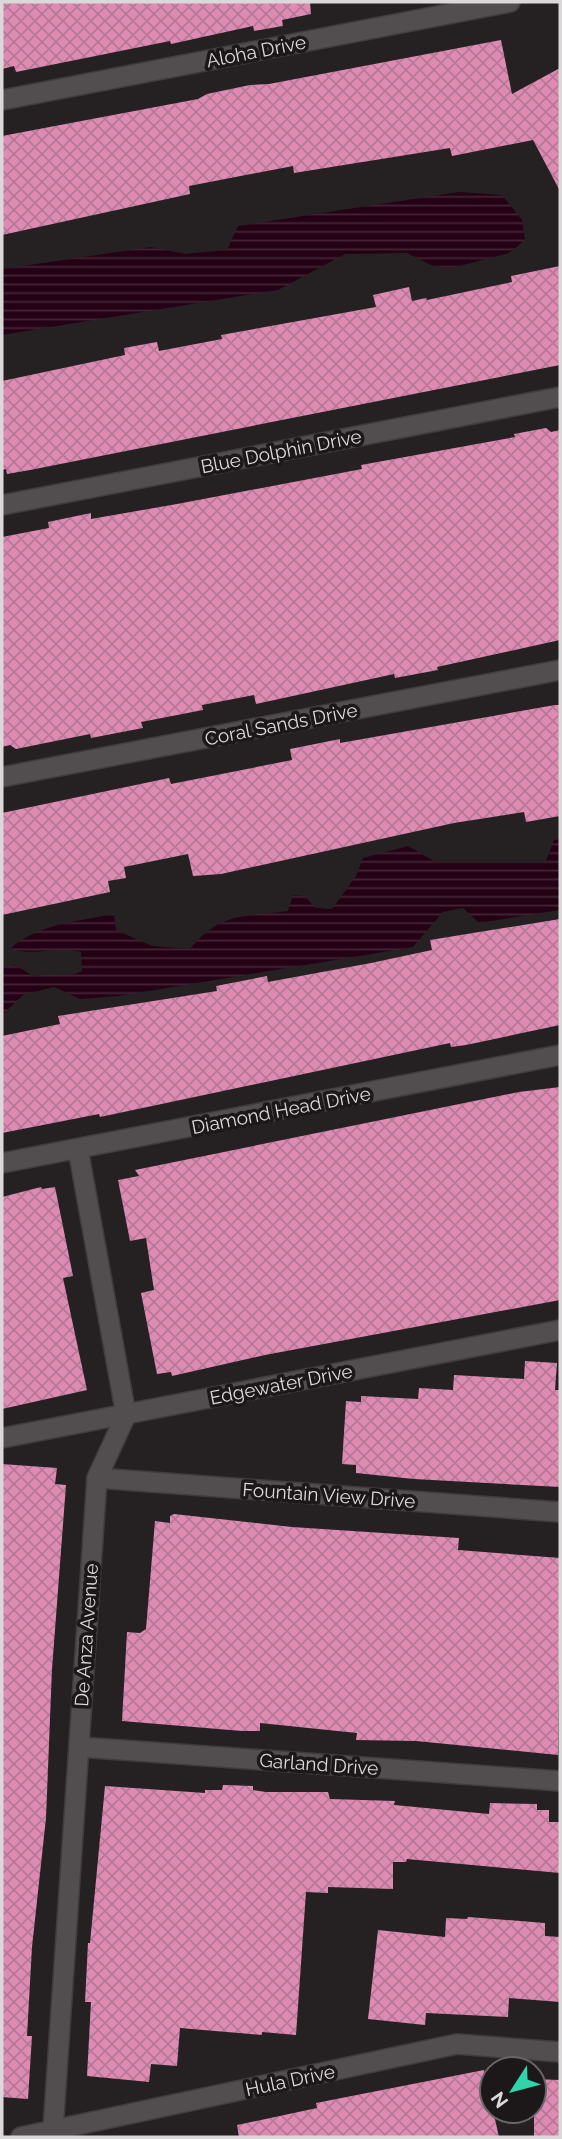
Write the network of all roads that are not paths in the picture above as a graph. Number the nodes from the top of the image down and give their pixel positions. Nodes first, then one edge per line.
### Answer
1 (510, 2) edge
2 (2, 100) edge
3 (560, 397) edge
4 (2, 505) edge
5 (560, 670) edge
6 (2, 778) edge
7 (560, 1055) edge
8 (78, 1149) junction
9 (2, 1163) edge
10 (560, 1330) edge
11 (126, 1415) junction
12 (2, 1438) edge
13 (97, 1478) junction
14 (560, 1512) edge
15 (79, 1747) junction
16 (560, 1781) edge
17 (560, 2052) edge
18 (52, 2130) junction
19 (21, 2137) edge

1 - 2 lane, Aloha Drive
3 - 4 lane, Blue Dolphin Drive
5 - 6 lane, Coral Sands Drive
7 - 8 lane, Diamond Head Drive
8 - 9 lane, Diamond Head Drive
8 - 11 lane
10 - 11 lane, Edgewater Drive
11 - 12 lane, Edgewater Drive
11 - 13 lane, De Anza Avenue
13 - 14 lane, Fountain View Drive
13 - 15 lane, De Anza Avenue
15 - 16 lane, Garland Drive
15 - 18 lane, De Anza Avenue
17 - 18 lane, Hula Drive
18 - 19 lane, Hula Drive

